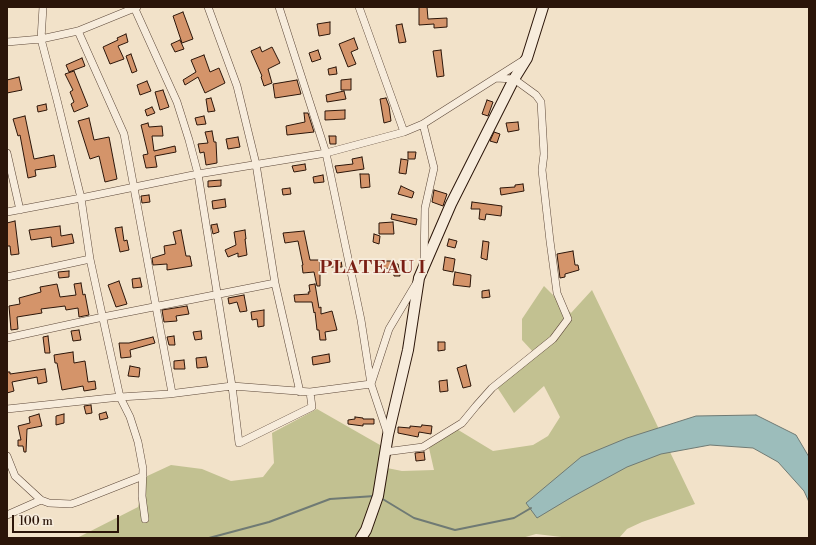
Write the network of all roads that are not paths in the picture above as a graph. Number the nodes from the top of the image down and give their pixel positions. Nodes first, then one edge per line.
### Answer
1 (43, 7) edge
2 (135, 7) edge
3 (208, 7) edge
4 (279, 7) edge
5 (359, 7) edge
6 (543, 7) edge
7 (78, 31) junction
8 (40, 39) junction
9 (7, 42) edge
10 (527, 58) junction
11 (496, 78) junction
12 (514, 79) junction
13 (423, 124) junction
14 (404, 132) junction
15 (7, 153) edge
16 (326, 153) junction
17 (256, 164) junction
18 (198, 174) junction
19 (134, 187) junction
20 (80, 198) junction
21 (20, 210) junction
22 (7, 212) edge
23 (90, 259) junction
24 (424, 266) junction
25 (7, 277) edge
26 (419, 278) junction
27 (275, 283) junction
28 (217, 294) junction
29 (156, 308) junction
30 (103, 317) junction
31 (7, 338) edge
32 (371, 384) junction
33 (232, 386) junction
34 (300, 392) junction
35 (310, 392) junction
36 (172, 393) junction
37 (120, 397) junction
38 (7, 409) edge
39 (388, 435) junction
40 (385, 452) junction
41 (7, 456) edge
42 (143, 476) junction
43 (11, 477) edge
44 (41, 500) junction
45 (7, 516) edge
46 (144, 519) dead end
47 (362, 538) edge

1 - 8 street
2 - 7 street
2 - 18 street
3 - 17 street
4 - 16 street
5 - 14 street
6 - 10 street
7 - 8 street
7 - 19 street
8 - 9 street
8 - 20 street
10 - 11 street
10 - 12 street
11 - 12 street
11 - 13 street
12 - 24 street
12 - 40 street
13 - 14 street
13 - 24 street
14 - 16 street
15 - 21 street
16 - 17 street
16 - 32 street
17 - 18 street
17 - 27 street
18 - 19 street
18 - 28 street
19 - 20 street
19 - 29 street
20 - 21 street
20 - 23 street
21 - 22 street
23 - 25 street
23 - 30 street
24 - 26 street
26 - 32 street
26 - 39 street
27 - 28 street
27 - 34 street
28 - 29 street
28 - 33 street
29 - 30 street
29 - 36 street
30 - 31 street
30 - 37 street
32 - 35 street
32 - 39 street
33 - 34 street
33 - 35 street
33 - 36 street
34 - 35 street
36 - 37 street
37 - 38 street
37 - 42 street
39 - 40 street
40 - 47 street
41 - 43 street
42 - 44 street
42 - 46 street
43 - 44 street
44 - 45 street

